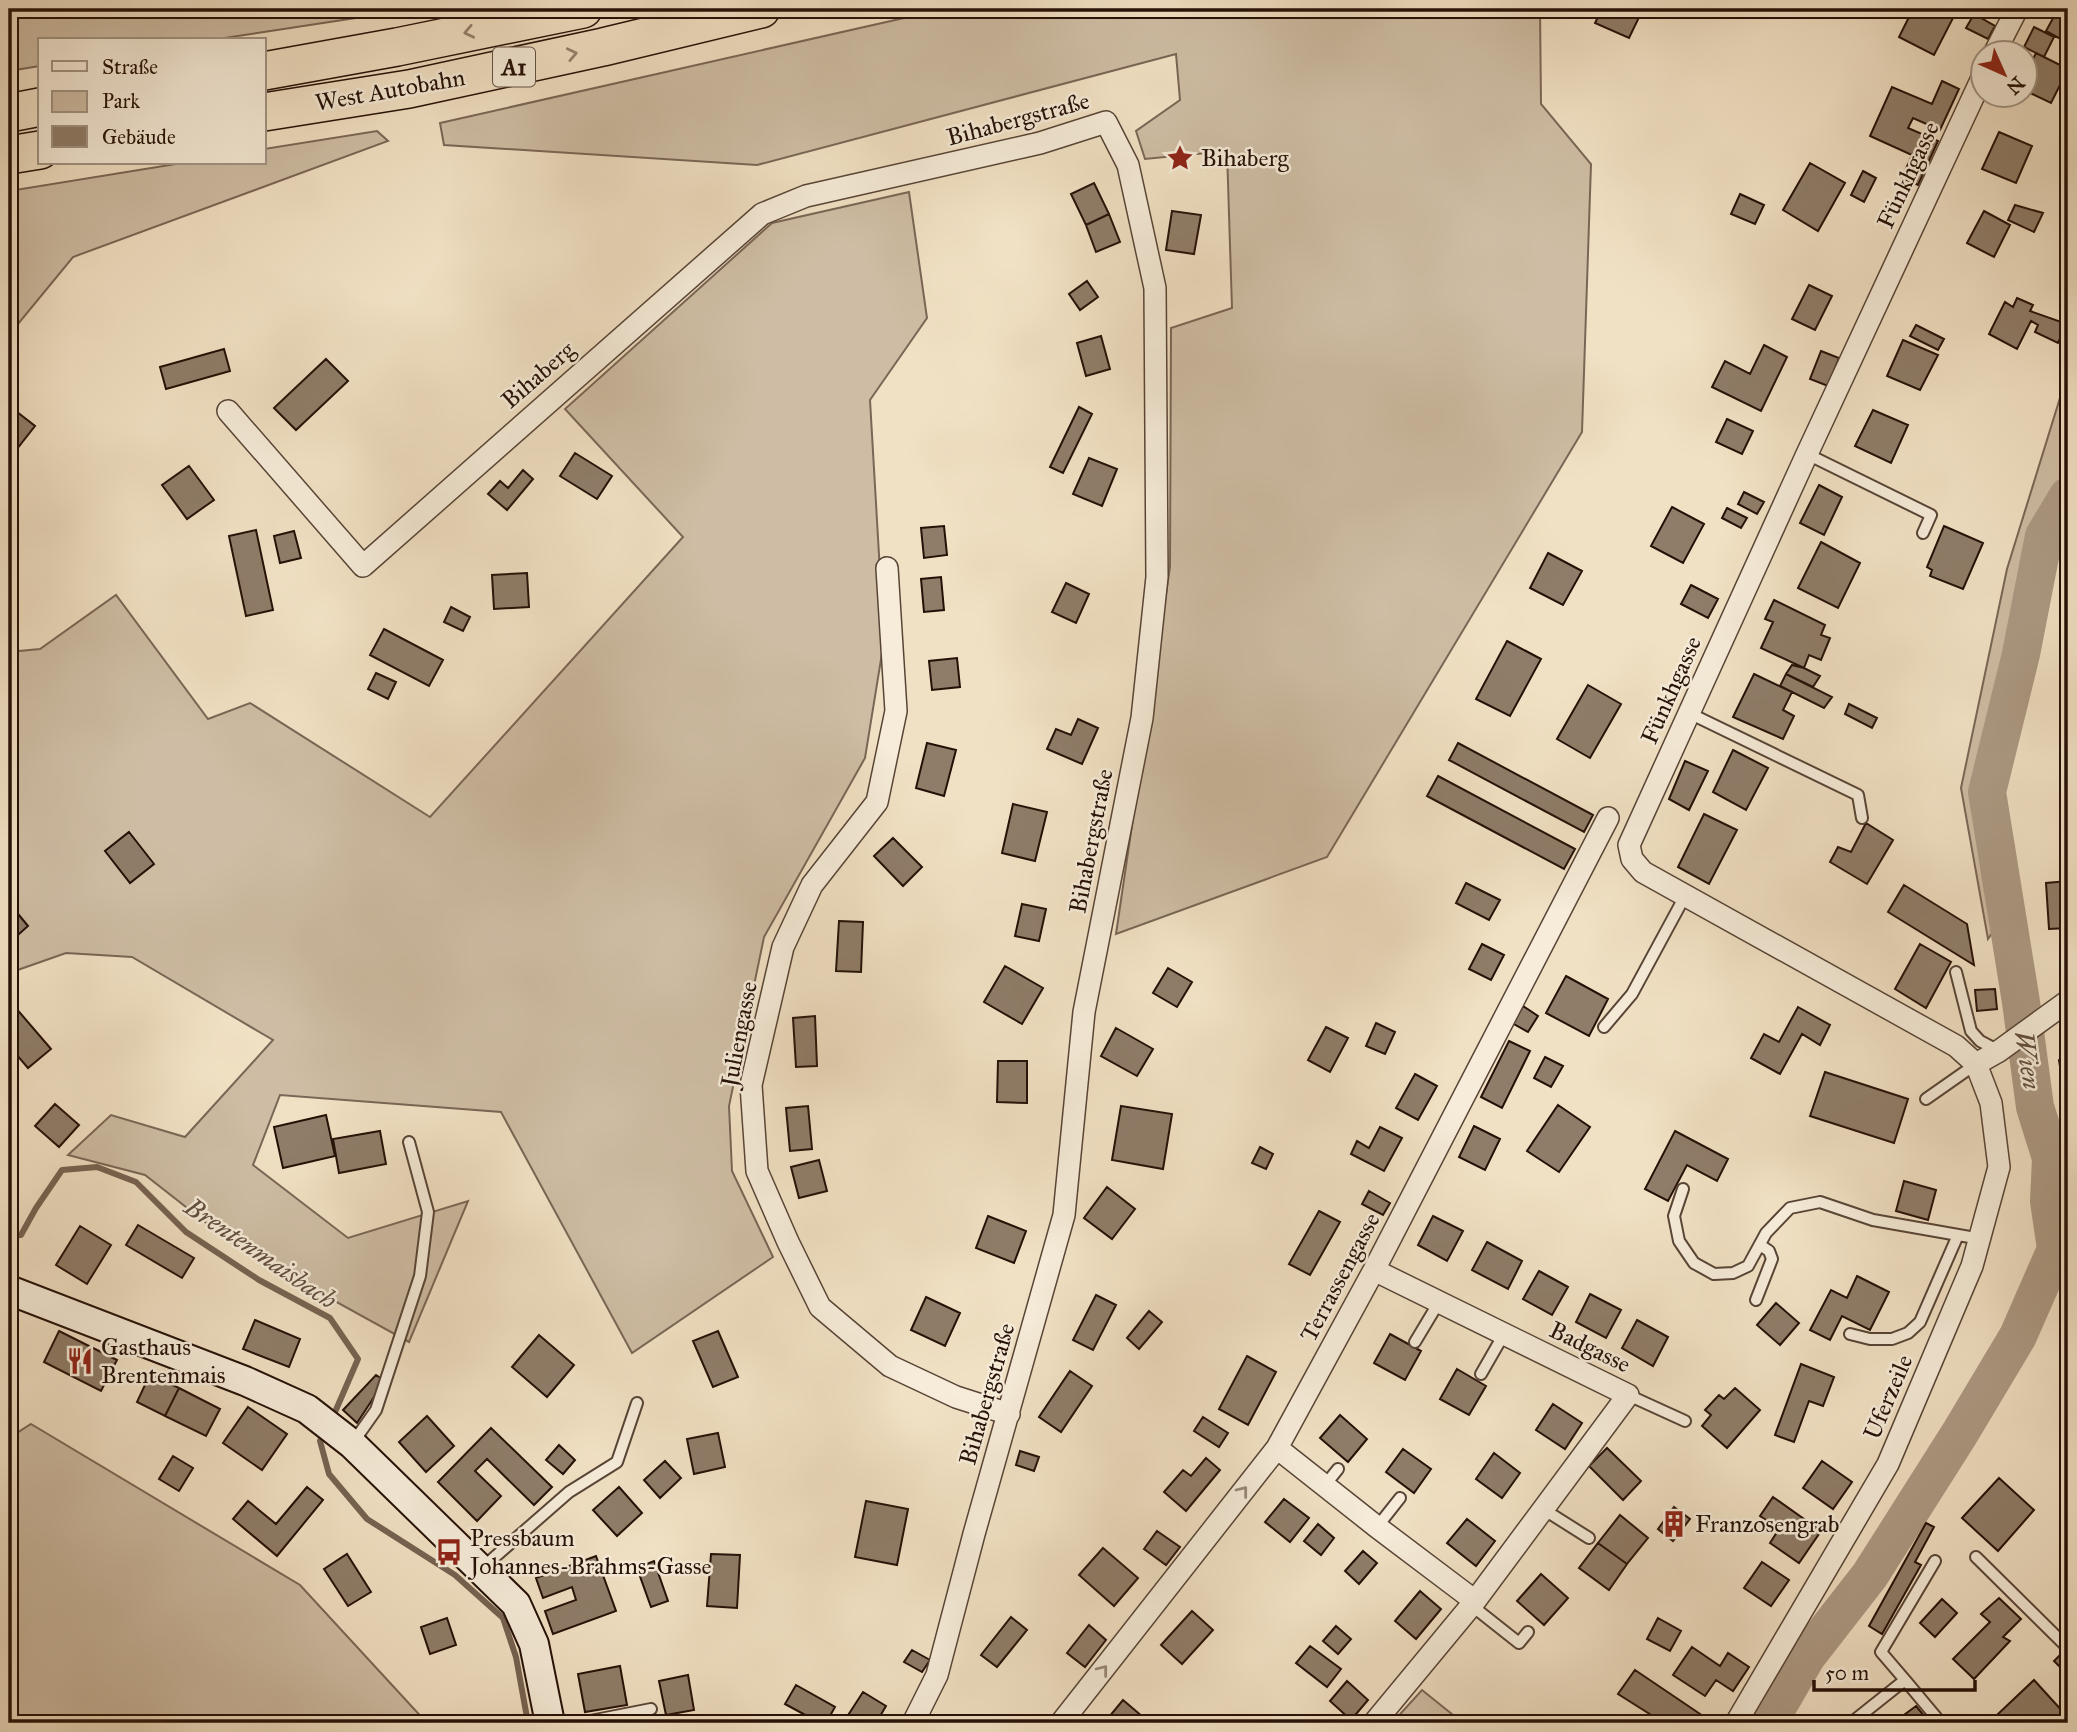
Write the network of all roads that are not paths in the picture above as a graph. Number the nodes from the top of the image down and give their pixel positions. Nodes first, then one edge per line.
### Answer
1 (583, 9) edge
2 (761, 9) edge
3 (2017, 9) edge
4 (2002, 38) edge
5 (266, 71) edge
6 (38, 107) edge
7 (1969, 108) edge
8 (266, 111) edge
9 (9, 113) edge
10 (38, 150) edge
11 (9, 155) edge
12 (943, 166) joint
13 (228, 411) dead end
14 (1807, 454) junction
15 (1923, 533) dead end
16 (887, 568) dead end
17 (1689, 713) junction
18 (1608, 818) dead end
19 (1862, 818) dead end
20 (1685, 896) junction
21 (1956, 972) dead end
22 (2064, 1004) edge
23 (1604, 1027) dead end
24 (1999, 1051) junction
25 (1976, 1064) junction
26 (1927, 1099) dead end
27 (408, 1142) dead end
28 (1683, 1189) dead end
29 (1958, 1235) junction
30 (1981, 1239) junction
31 (1760, 1245) junction
32 (1374, 1270) junction
33 (9, 1290) edge
34 (1756, 1300) dead end
35 (1439, 1302) junction
36 (1504, 1334) junction
37 (1850, 1334) dead end
38 (1415, 1342) dead end
39 (1481, 1374) dead end
40 (1628, 1395) junction
41 (637, 1403) dead end
42 (1009, 1414) junction
43 (1685, 1421) dead end
44 (346, 1439) junction
45 (1277, 1448) junction
46 (1400, 1498) dead end
47 (1544, 1508) junction
48 (1377, 1527) junction
49 (1589, 1538) dead end
50 (1976, 1557) dead end
51 (1935, 1561) dead end
52 (481, 1569) junction
53 (1473, 1603) junction
54 (1528, 1632) dead end
55 (2068, 1648) edge
56 (1905, 1680) junction
57 (651, 1709) dead end
58 (550, 1723) edge
59 (580, 1723) edge
60 (913, 1723) edge
61 (1060, 1723) edge
62 (1374, 1723) edge
63 (1737, 1723) edge
64 (1851, 1723) edge
65 (1941, 1723) edge

1 -> 5 highway, West Autobahn / A1
8 -> 2 highway, West Autobahn / A1
3 - 4 street
6 - 9 highway
7 - 14 street, Fünkhgasse
10 - 11 highway
12 - 13 street, Bihaberg
12 - 42 street, Bihabergstraße
14 - 15 lane
14 - 17 street, Fünkhgasse
16 - 42 street, Juliengasse
17 - 19 lane
17 - 20 street, Fünkhgasse
18 - 32 street, Terrassengasse
20 - 23 lane
20 - 25 street, Fünkhgasse
21 - 24 lane
22 - 24 street
24 - 25 street
25 - 26 lane
25 - 30 street, Uferzeile
27 - 44 lane
28 - 31 lane
29 - 30 lane
29 - 31 lane
29 - 37 lane
30 - 63 street, Uferzeile
31 - 34 lane
32 - 35 street, Badgasse
32 - 45 street, Terrassengasse
33 - 44 street
35 - 36 street, Badgasse
35 - 38 lane
36 - 39 lane
36 - 40 street, Badgasse
40 - 43 lane
40 - 47 street, Badgasse
41 - 52 lane
42 - 60 street, Bihabergstraße
44 - 52 street
45 - 48 street
61 -> 45 street, Terrassengasse
46 - 48 lane
47 - 49 lane
47 - 53 street, Badgasse
48 - 53 street
50 - 55 lane
51 - 56 lane
52 - 58 street
53 - 54 lane
53 - 62 street, Badgasse
56 - 64 lane
56 - 65 lane
57 - 59 lane

